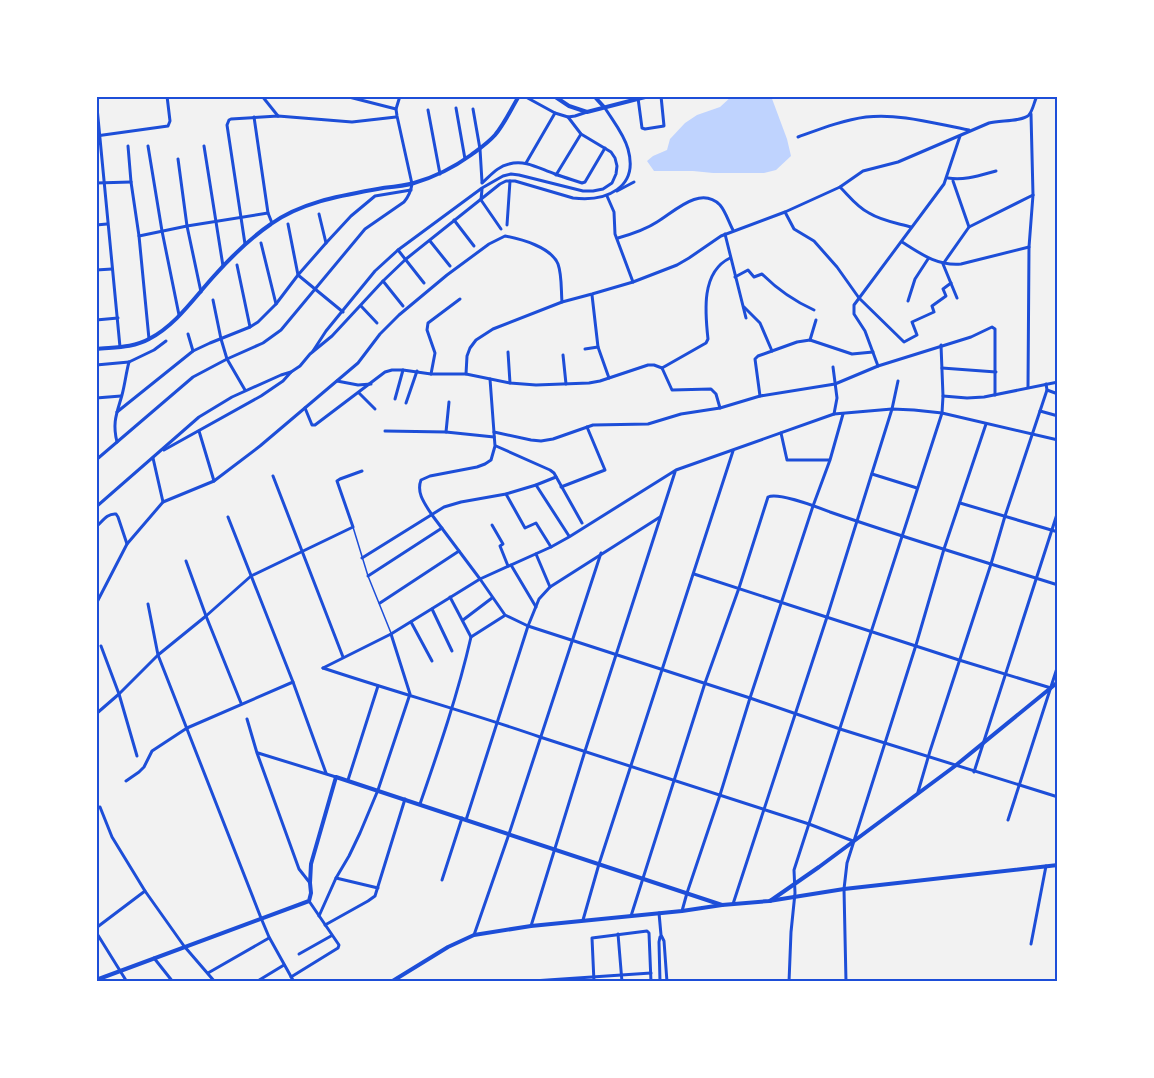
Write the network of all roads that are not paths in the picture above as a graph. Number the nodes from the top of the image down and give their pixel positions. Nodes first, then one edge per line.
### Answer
1 (167, 96) edge
2 (262, 96) edge
3 (345, 96) edge
4 (400, 96) edge
5 (519, 96) edge
6 (524, 96) edge
7 (554, 96) edge
8 (594, 96) edge
9 (649, 96) edge
10 (661, 96) edge
11 (1037, 96) edge
12 (96, 97) edge
13 (638, 98) junction
14 (604, 107) junction
15 (456, 108) dead end
16 (473, 109) dead end
17 (396, 110) junction
18 (428, 110) dead end
19 (587, 112) junction
20 (1031, 112) junction
21 (555, 113) junction
22 (278, 116) junction
23 (397, 116) junction
24 (254, 117) junction
25 (568, 117) junction
26 (971, 130) junction
27 (582, 134) junction
28 (98, 136) edge
29 (961, 136) junction
30 (798, 137) dead end
31 (128, 146) dead end
32 (148, 146) dead end
33 (204, 146) dead end
34 (480, 148) junction
35 (604, 148) junction
36 (178, 159) dead end
37 (465, 159) junction
38 (526, 163) junction
39 (996, 171) dead end
40 (440, 174) junction
41 (556, 175) junction
42 (947, 178) junction
43 (510, 181) junction
44 (953, 181) dead end
45 (104, 182) junction
46 (131, 182) junction
47 (634, 182) dead end
48 (96, 183) edge
49 (482, 183) junction
50 (412, 184) junction
51 (840, 187) junction
52 (482, 188) junction
53 (411, 190) junction
54 (616, 192) junction
55 (1033, 195) junction
56 (607, 196) junction
57 (481, 200) junction
58 (785, 212) junction
59 (268, 213) junction
60 (319, 214) dead end
61 (241, 218) junction
62 (454, 220) junction
63 (216, 222) junction
64 (272, 223) junction
65 (107, 224) junction
66 (96, 225) edge
67 (288, 225) dead end
68 (507, 225) dead end
69 (187, 226) junction
70 (911, 227) junction
71 (969, 227) junction
72 (501, 229) dead end
73 (733, 230) junction
74 (162, 231) junction
75 (725, 234) junction
76 (139, 236) junction
77 (618, 238) junction
78 (430, 241) junction
79 (902, 242) junction
80 (261, 243) dead end
81 (326, 243) junction
82 (245, 244) junction
83 (474, 246) dead end
84 (1029, 247) junction
85 (398, 250) junction
86 (730, 258) junction
87 (406, 259) junction
88 (928, 259) junction
89 (943, 264) junction
90 (237, 265) dead end
91 (223, 266) junction
92 (450, 266) dead end
93 (112, 268) junction
94 (96, 270) edge
95 (298, 275) junction
96 (735, 276) junction
97 (383, 281) junction
98 (633, 282) junction
99 (424, 283) dead end
100 (951, 283) junction
101 (315, 288) junction
102 (201, 292) junction
103 (592, 294) junction
104 (859, 298) junction
105 (957, 298) dead end
106 (460, 299) dead end
107 (213, 300) dead end
108 (908, 301) dead end
109 (562, 302) junction
110 (276, 304) junction
111 (361, 306) junction
112 (403, 306) dead end
113 (744, 307) junction
114 (814, 310) dead end
115 (343, 312) junction
116 (179, 315) junction
117 (118, 318) junction
118 (746, 318) dead end
119 (96, 320) edge
120 (816, 320) dead end
121 (377, 323) dead end
122 (250, 327) junction
123 (188, 334) dead end
124 (148, 339) junction
125 (221, 339) junction
126 (810, 340) junction
127 (166, 341) dead end
128 (941, 345) junction
129 (120, 347) junction
130 (598, 347) junction
131 (96, 349) edge
132 (585, 349) dead end
133 (193, 351) junction
134 (772, 351) junction
135 (508, 352) dead end
136 (873, 352) junction
137 (310, 354) junction
138 (563, 356) dead end
139 (227, 359) junction
140 (129, 362) junction
141 (96, 365) edge
142 (878, 366) junction
143 (833, 367) dead end
144 (663, 368) junction
145 (942, 368) junction
146 (403, 370) junction
147 (417, 371) junction
148 (291, 372) junction
149 (996, 372) junction
150 (431, 374) junction
151 (466, 374) junction
152 (609, 378) junction
153 (490, 379) junction
154 (337, 381) junction
155 (898, 381) dead end
156 (1058, 382) edge
157 (510, 383) junction
158 (371, 384) junction
159 (566, 384) junction
160 (835, 384) junction
161 (1046, 384) junction
162 (1028, 387) junction
163 (245, 390) junction
164 (1047, 390) junction
165 (359, 393) junction
166 (1058, 394) edge
167 (995, 395) junction
168 (122, 396) junction
169 (760, 396) junction
170 (943, 396) junction
171 (96, 398) edge
172 (395, 399) dead end
173 (449, 402) dead end
174 (406, 403) dead end
175 (305, 408) junction
176 (720, 408) junction
177 (375, 409) dead end
178 (892, 409) junction
179 (1040, 411) junction
180 (117, 412) junction
181 (942, 413) junction
182 (834, 414) junction
183 (843, 414) junction
184 (1058, 416) edge
185 (986, 424) junction
186 (587, 426) junction
187 (199, 431) junction
188 (385, 431) dead end
189 (446, 432) junction
190 (494, 432) junction
191 (781, 433) junction
192 (1032, 435) junction
193 (494, 437) junction
194 (1058, 440) edge
195 (117, 442) junction
196 (495, 446) junction
197 (734, 450) junction
198 (157, 454) junction
199 (153, 458) junction
200 (96, 460) edge
201 (830, 460) junction
202 (676, 470) junction
203 (362, 471) dead end
204 (872, 474) junction
205 (273, 476) dead end
206 (556, 477) junction
207 (214, 481) junction
208 (536, 485) junction
209 (561, 487) junction
210 (917, 488) junction
211 (506, 494) junction
212 (164, 502) junction
213 (960, 502) junction
214 (813, 506) junction
215 (96, 507) edge
216 (1058, 511) edge
217 (432, 515) junction
218 (661, 516) junction
219 (1005, 516) junction
220 (228, 517) dead end
221 (856, 521) junction
222 (582, 523) dead end
223 (492, 525) dead end
224 (96, 527) edge
225 (353, 527) junction
226 (442, 528) junction
227 (1052, 530) junction
228 (1058, 532) edge
229 (902, 536) junction
230 (569, 537) junction
231 (127, 544) junction
232 (550, 547) junction
233 (944, 549) junction
234 (459, 551) junction
235 (303, 552) junction
236 (602, 553) junction
237 (536, 554) junction
238 (362, 558) junction
239 (186, 561) dead end
240 (991, 564) junction
241 (510, 566) junction
242 (694, 574) junction
243 (251, 576) junction
244 (368, 576) junction
245 (1036, 578) junction
246 (480, 579) junction
247 (1058, 585) edge
248 (550, 587) junction
249 (739, 588) junction
250 (450, 597) junction
251 (492, 598) junction
252 (782, 602) junction
253 (380, 603) junction
254 (96, 604) edge
255 (148, 604) dead end
256 (536, 607) junction
257 (432, 609) junction
258 (505, 615) junction
259 (206, 616) junction
260 (827, 617) junction
261 (463, 620) junction
262 (411, 622) junction
263 (528, 626) junction
264 (871, 631) junction
265 (391, 634) junction
266 (471, 637) junction
267 (572, 641) junction
268 (916, 645) junction
269 (101, 646) dead end
270 (452, 651) dead end
271 (158, 655) junction
272 (617, 655) junction
273 (343, 657) junction
274 (959, 660) junction
275 (432, 661) dead end
276 (1058, 665) edge
277 (661, 670) junction
278 (1005, 674) junction
279 (293, 681) junction
280 (1058, 682) edge
281 (705, 683) junction
282 (378, 686) junction
283 (1051, 688) junction
284 (119, 694) junction
285 (410, 694) junction
286 (750, 698) junction
287 (241, 703) junction
288 (452, 708) junction
289 (795, 713) junction
290 (96, 714) edge
291 (247, 719) dead end
292 (497, 722) junction
293 (187, 728) junction
294 (840, 729) junction
295 (540, 737) junction
296 (985, 740) junction
297 (884, 743) junction
298 (585, 751) junction
299 (257, 753) junction
300 (137, 756) dead end
301 (929, 756) junction
302 (631, 765) junction
303 (955, 766) junction
304 (975, 772) junction
305 (326, 773) junction
306 (336, 777) junction
307 (348, 780) junction
308 (675, 780) junction
309 (126, 781) dead end
310 (1018, 785) junction
311 (378, 790) junction
312 (918, 792) junction
313 (720, 795) junction
314 (1058, 797) edge
315 (405, 799) junction
316 (420, 804) junction
317 (99, 807) dead end
318 (764, 809) junction
319 (464, 819) junction
320 (1008, 820) dead end
321 (809, 824) junction
322 (509, 834) junction
323 (853, 841) junction
324 (555, 849) junction
325 (599, 864) junction
326 (1058, 865) edge
327 (1046, 866) junction
328 (336, 878) junction
329 (642, 878) junction
330 (442, 880) dead end
331 (310, 883) junction
332 (794, 883) junction
333 (378, 888) junction
334 (844, 889) junction
335 (144, 891) junction
336 (687, 893) junction
337 (793, 898) junction
338 (309, 900) junction
339 (769, 902) junction
340 (733, 904) junction
341 (722, 905) junction
342 (682, 911) junction
343 (659, 913) junction
344 (319, 916) junction
345 (631, 916) junction
346 (261, 918) junction
347 (583, 920) junction
348 (325, 925) junction
349 (531, 926) junction
350 (96, 930) edge
351 (618, 934) junction
352 (332, 935) junction
353 (474, 935) junction
354 (661, 935) junction
355 (269, 937) junction
356 (1031, 944) dead end
357 (184, 946) junction
358 (299, 954) dead end
359 (154, 958) junction
360 (284, 965) junction
361 (121, 971) junction
362 (208, 973) junction
363 (651, 973) junction
364 (621, 975) junction
365 (291, 977) junction
366 (96, 980) edge
367 (594, 980) edge
368 (535, 981) edge
369 (563, 981) edge
370 (127, 982) edge
371 (173, 982) edge
372 (215, 982) edge
373 (256, 982) edge
374 (294, 982) edge
375 (391, 982) edge
376 (518, 982) edge
377 (622, 982) edge
378 (651, 982) edge
379 (660, 982) edge
380 (667, 982) edge
381 (789, 982) edge
382 (846, 982) edge

1 - 28 street
2 - 22 street
3 - 17 street
4 - 17 street
5 - 34 street
6 - 21 street
7 - 19 street
8 - 14 street
9 - 13 street
10 - 13 street
11 - 20 street
12 - 28 street
13 - 14 street
14 - 19 street
14 - 54 street
15 - 37 street
16 - 34 street
17 - 23 street
18 - 40 street
19 - 25 street
20 - 26 street
20 - 55 street
21 - 25 street
21 - 38 street
22 - 23 street
22 - 24 street
23 - 50 street
24 - 59 street
24 - 61 street
25 - 27 street
26 - 29 street
26 - 30 street
27 - 35 street
27 - 41 street
28 - 45 street
29 - 42 street
29 - 51 street
31 - 46 street
32 - 74 street
33 - 63 street
34 - 37 street
34 - 49 street
35 - 41 street
35 - 52 street
36 - 69 street
37 - 40 street
38 - 41 street
38 - 49 street
39 - 42 street
40 - 50 street
42 - 70 street
43 - 56 street
43 - 57 street
43 - 68 street
44 - 71 street
45 - 46 street
45 - 48 street
45 - 65 street
46 - 76 street
47 - 54 street
49 - 52 street
50 - 53 street
50 - 64 street
51 - 58 street
51 - 70 street
52 - 57 street
52 - 85 street
53 - 81 street
53 - 101 street
54 - 56 street
55 - 71 street
55 - 84 street
56 - 77 street
57 - 62 street
57 - 72 street
58 - 73 street
58 - 104 street
59 - 61 street
59 - 64 street
60 - 81 street
61 - 63 street
61 - 82 street
62 - 78 street
62 - 83 street
63 - 69 street
63 - 91 street
64 - 82 street
65 - 66 street
65 - 93 street
67 - 95 street
69 - 74 street
69 - 102 street
70 - 79 street
71 - 89 street
73 - 75 street
73 - 77 street
74 - 76 street
74 - 116 street
75 - 86 street
75 - 98 street
76 - 124 street
77 - 98 street
78 - 87 street
78 - 92 street
79 - 88 street
79 - 104 street
80 - 110 street
81 - 95 street
82 - 91 street
84 - 89 street
84 - 162 street
85 - 87 street
85 - 115 street
86 - 96 street
86 - 144 street
87 - 97 street
87 - 99 street
88 - 89 street
88 - 108 street
89 - 100 street
90 - 122 street
91 - 102 street
93 - 94 street
93 - 117 street
95 - 101 street
95 - 110 street
96 - 113 street
96 - 114 street
97 - 111 street
97 - 112 street
98 - 103 street
100 - 104 street
100 - 105 street
101 - 115 street
101 - 139 street
102 - 116 street
103 - 109 street
103 - 130 street
104 - 136 street
106 - 150 street
107 - 125 street
109 - 151 street
109 - 154 street
110 - 122 street
111 - 121 street
111 - 137 street
113 - 118 street
113 - 134 street
115 - 137 street
116 - 124 street
117 - 119 street
117 - 129 street
120 - 126 street
122 - 125 street
123 - 133 street
124 - 129 street
125 - 133 street
125 - 139 street
126 - 134 street
126 - 136 street
127 - 140 street
128 - 142 street
128 - 145 street
128 - 149 street
129 - 131 street
130 - 132 street
130 - 152 street
133 - 180 street
134 - 169 street
135 - 157 street
136 - 142 street
137 - 148 street
138 - 159 street
139 - 163 street
139 - 195 street
140 - 141 street
140 - 168 street
142 - 160 street
143 - 160 street
144 - 152 street
144 - 176 street
145 - 149 street
145 - 170 street
146 - 147 street
146 - 158 street
146 - 172 street
147 - 150 street
147 - 174 street
148 - 163 street
148 - 187 street
149 - 167 street
150 - 151 street
151 - 153 street
152 - 159 street
153 - 157 street
153 - 190 street
154 - 158 street
154 - 175 street
155 - 178 street
156 - 161 street
157 - 159 street
158 - 165 street
160 - 169 street
160 - 182 street
161 - 162 street
161 - 164 street
162 - 167 street
163 - 198 street
164 - 166 street
164 - 179 street
165 - 175 street
165 - 177 street
167 - 170 street
168 - 171 street
168 - 180 street
169 - 176 street
170 - 181 street
173 - 189 street
175 - 207 street
176 - 186 street
178 - 181 street
178 - 183 street
178 - 204 street
179 - 184 street
179 - 192 street
180 - 195 street
181 - 185 street
181 - 210 street
182 - 183 street
182 - 191 street
183 - 201 street
185 - 192 street
185 - 213 street
186 - 190 street
186 - 209 street
187 - 198 street
187 - 207 street
188 - 189 street
189 - 193 street
190 - 193 street
191 - 197 street
191 - 201 street
192 - 194 street
192 - 219 street
193 - 196 street
195 - 200 street
196 - 206 street
196 - 217 street
197 - 202 street
197 - 242 street
198 - 199 street
199 - 212 street
199 - 215 street
201 - 214 street
202 - 218 street
202 - 230 street
203 - 225 street
204 - 210 street
204 - 221 street
205 - 235 street
206 - 208 street
206 - 209 street
207 - 212 street
208 - 211 street
208 - 230 street
209 - 222 street
210 - 229 street
211 - 217 street
211 - 232 street
212 - 231 street
213 - 219 street
213 - 233 street
214 - 221 street
214 - 249 street
214 - 252 street
216 - 227 street
217 - 226 street
217 - 238 street
218 - 236 street
218 - 272 street
219 - 227 street
219 - 240 street
220 - 243 street
221 - 229 street
221 - 260 street
223 - 241 street
224 - 231 street
225 - 235 street
225 - 238 lane
226 - 234 street
226 - 244 street
227 - 228 street
227 - 245 street
229 - 233 street
229 - 264 street
230 - 232 street
231 - 254 street
232 - 237 street
233 - 240 street
233 - 268 street
234 - 246 street
234 - 253 street
235 - 243 street
235 - 273 street
236 - 248 street
236 - 267 street
237 - 241 street
237 - 248 street
238 - 244 lane
239 - 259 street
240 - 245 street
240 - 274 street
241 - 246 street
241 - 256 street
242 - 249 street
242 - 277 street
243 - 259 street
243 - 279 street
244 - 253 lane
245 - 247 street
245 - 278 street
246 - 250 street
246 - 251 street
248 - 256 street
249 - 252 street
249 - 281 street
250 - 257 street
250 - 261 street
251 - 258 street
251 - 261 street
252 - 260 street
252 - 286 street
253 - 265 lane
255 - 271 street
256 - 263 street
257 - 262 street
257 - 270 street
258 - 263 street
258 - 266 street
259 - 271 street
259 - 287 street
260 - 264 street
260 - 289 street
261 - 266 street
262 - 265 street
262 - 275 street
263 - 267 street
263 - 292 street
264 - 268 street
264 - 294 street
265 - 273 street
265 - 285 street
266 - 288 street
267 - 272 street
267 - 295 street
268 - 274 street
268 - 297 street
269 - 284 street
271 - 284 street
271 - 293 street
272 - 277 street
272 - 298 street
273 - 282 street
274 - 278 street
274 - 301 street
276 - 283 street
277 - 281 street
277 - 302 street
278 - 283 street
278 - 296 street
279 - 287 street
279 - 305 street
280 - 283 street
281 - 286 street
281 - 308 street
282 - 285 street
282 - 307 street
283 - 296 street
283 - 310 street
284 - 290 street
284 - 300 street
285 - 288 street
285 - 311 street
286 - 289 street
286 - 313 street
287 - 293 street
288 - 292 street
288 - 316 street
289 - 294 street
289 - 318 street
291 - 299 street
292 - 295 street
292 - 319 street
293 - 309 street
293 - 346 street
294 - 297 street
294 - 321 street
295 - 298 street
295 - 322 street
296 - 303 street
296 - 304 street
297 - 301 street
297 - 323 street
298 - 302 street
298 - 324 street
299 - 305 street
299 - 331 street
301 - 303 street
301 - 312 street
302 - 308 street
302 - 325 street
303 - 304 street
303 - 312 street
304 - 310 street
305 - 306 street
306 - 307 street
306 - 331 street
307 - 311 street
308 - 313 street
308 - 329 street
310 - 314 street
310 - 320 street
311 - 315 street
311 - 328 street
312 - 323 street
313 - 318 street
313 - 336 street
315 - 316 street
315 - 333 street
316 - 319 street
317 - 335 street
318 - 321 street
318 - 340 street
319 - 322 street
319 - 330 street
321 - 323 street
321 - 332 street
322 - 324 street
322 - 353 street
323 - 332 street
323 - 334 street
324 - 325 street
324 - 349 street
325 - 329 street
325 - 347 street
326 - 327 street
327 - 334 street
327 - 356 street
328 - 333 street
328 - 344 street
329 - 336 street
329 - 345 street
331 - 338 street
332 - 337 street
332 - 339 street
333 - 348 street
334 - 337 street
334 - 382 street
335 - 350 street
335 - 357 street
336 - 341 street
336 - 342 street
337 - 339 street
337 - 381 street
338 - 344 street
338 - 346 street
339 - 340 street
340 - 341 street
341 - 342 street
342 - 343 street
343 - 345 street
343 - 354 street
344 - 348 street
345 - 347 street
346 - 355 street
346 - 357 street
347 - 349 street
348 - 352 street
349 - 353 street
350 - 361 street
351 - 363 street
351 - 364 street
351 - 367 street
352 - 358 street
352 - 365 street
353 - 375 street
354 - 379 street
354 - 380 street
355 - 360 street
355 - 362 street
357 - 359 street
357 - 362 street
359 - 361 street
359 - 371 street
360 - 365 street
360 - 373 street
361 - 366 street
361 - 370 street
362 - 372 street
363 - 364 street
363 - 378 street
364 - 367 street
364 - 377 street
365 - 374 street
367 - 369 street
368 - 369 street
368 - 376 street

